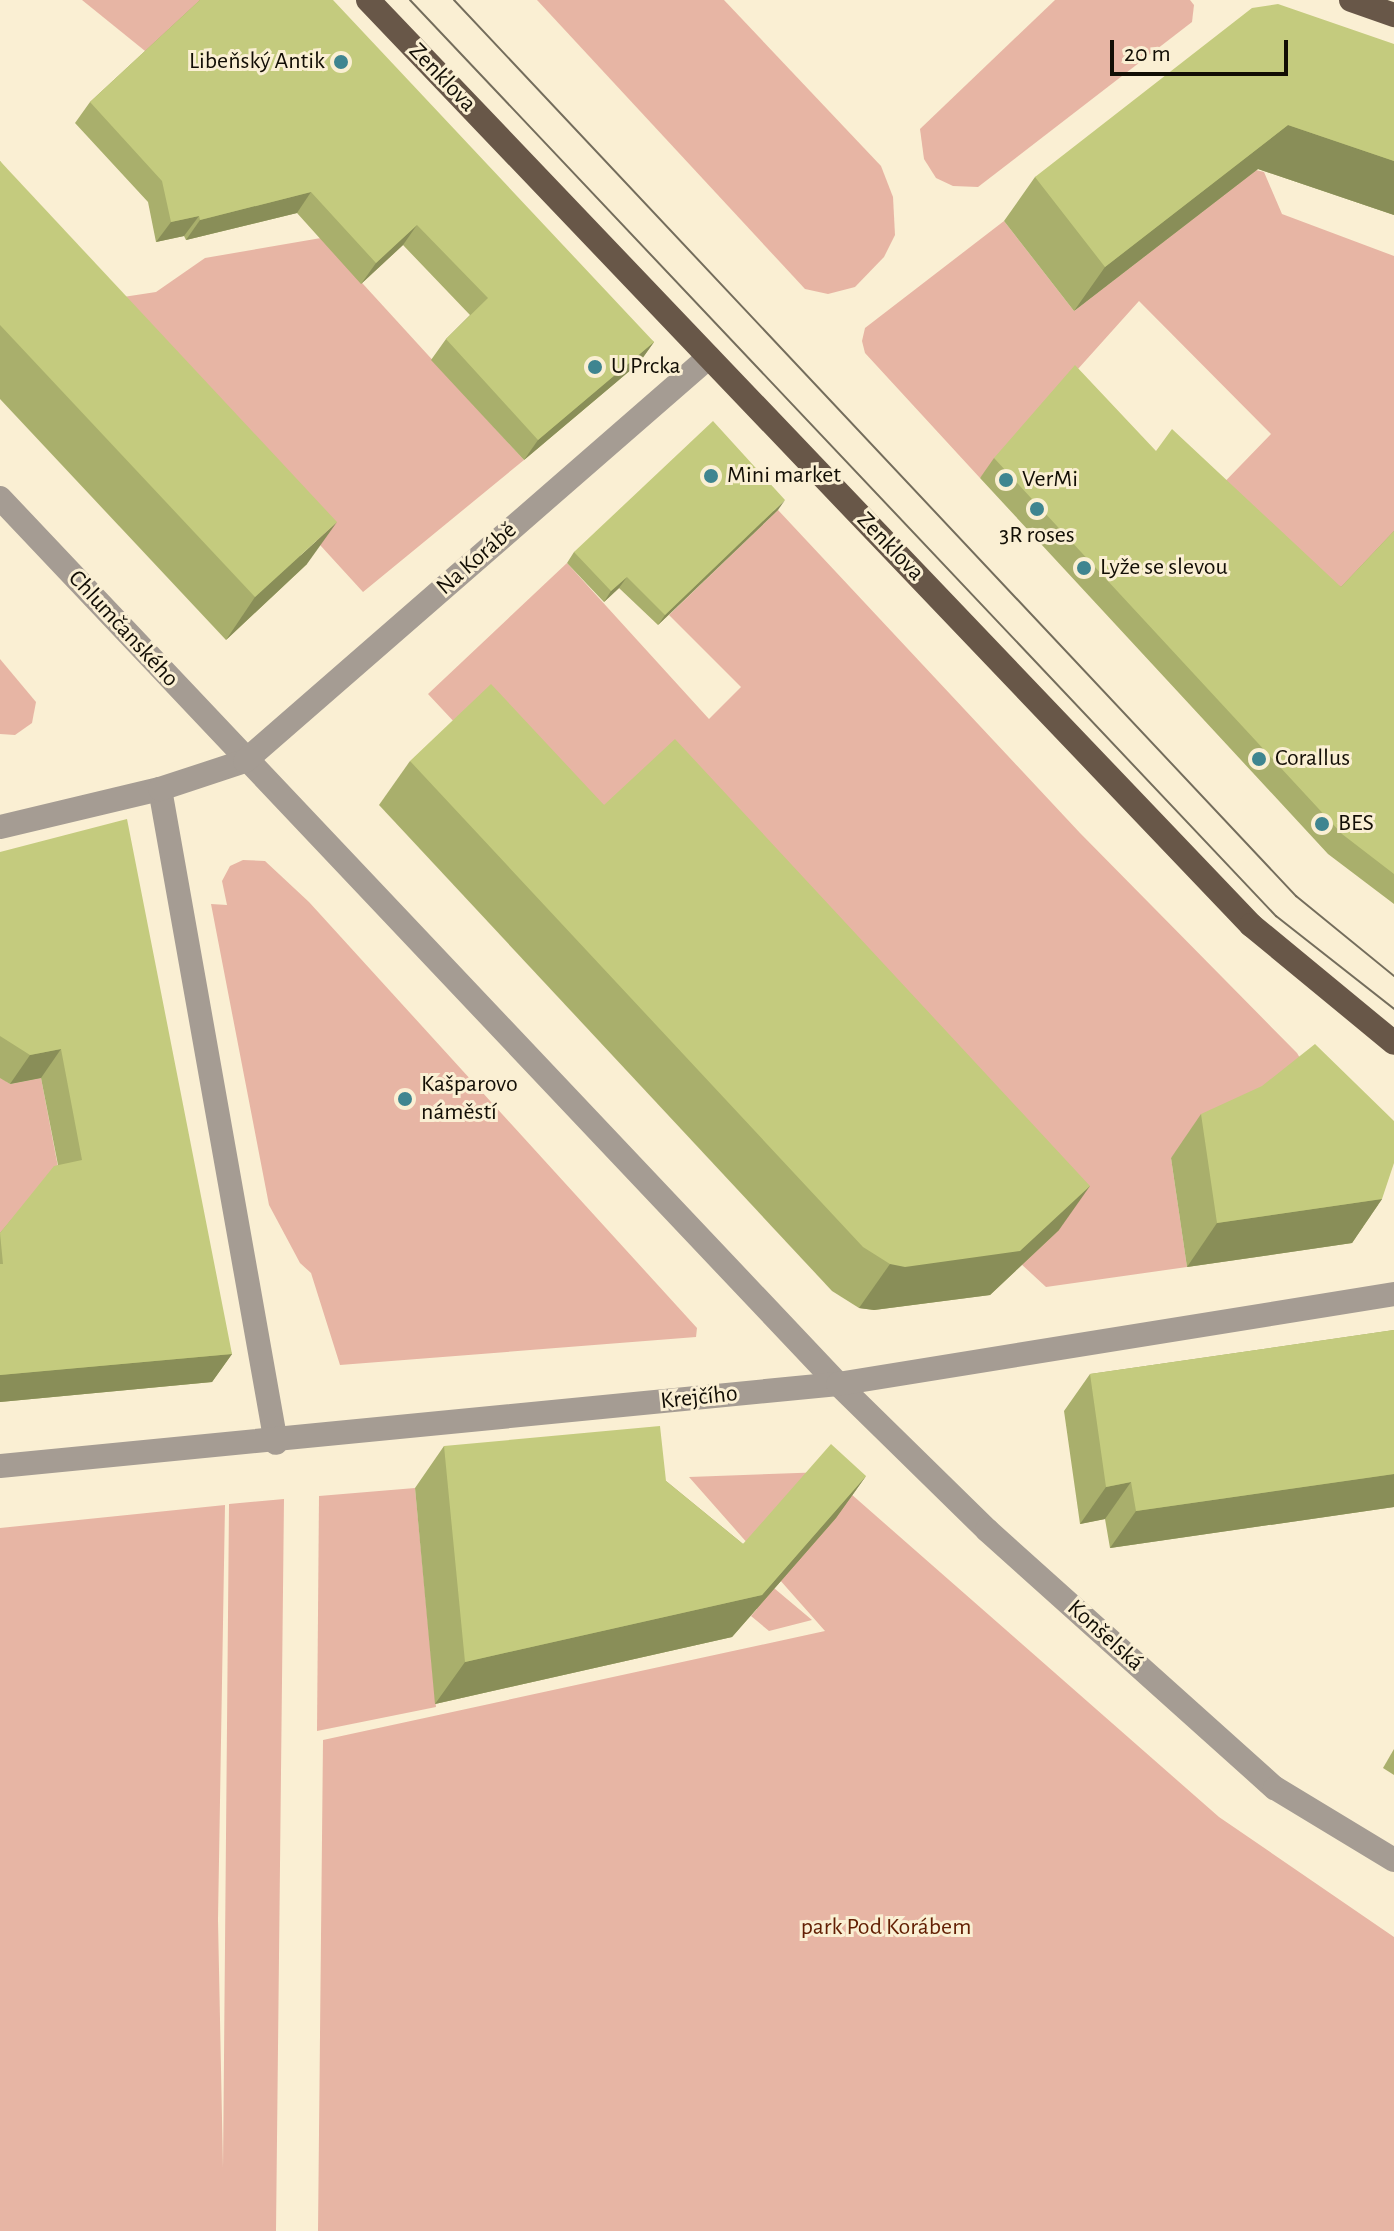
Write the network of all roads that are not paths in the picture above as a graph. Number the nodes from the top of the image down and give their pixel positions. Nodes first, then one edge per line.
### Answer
1 (368, 0) edge
2 (1351, 0) edge
3 (1394, 15) edge
4 (709, 357) junction
5 (0, 498) edge
6 (245, 761) junction
7 (160, 789) junction
8 (0, 827) edge
9 (1394, 1043) edge
10 (1394, 1294) edge
11 (838, 1384) junction
12 (276, 1443) junction
13 (0, 1466) edge
14 (1394, 1860) edge

1 - 4 main road, Zenklova
2 - 3 main road
4 - 6 street, Na Korábě
4 - 9 main road, Zenklova
5 - 6 street, Chlumčanského
6 - 7 street
6 - 11 street
7 - 8 street
7 - 12 street
10 - 11 street, Krejčího
11 - 12 street, Krejčího
11 - 14 street, Konšelská
12 - 13 street, Krejčího

